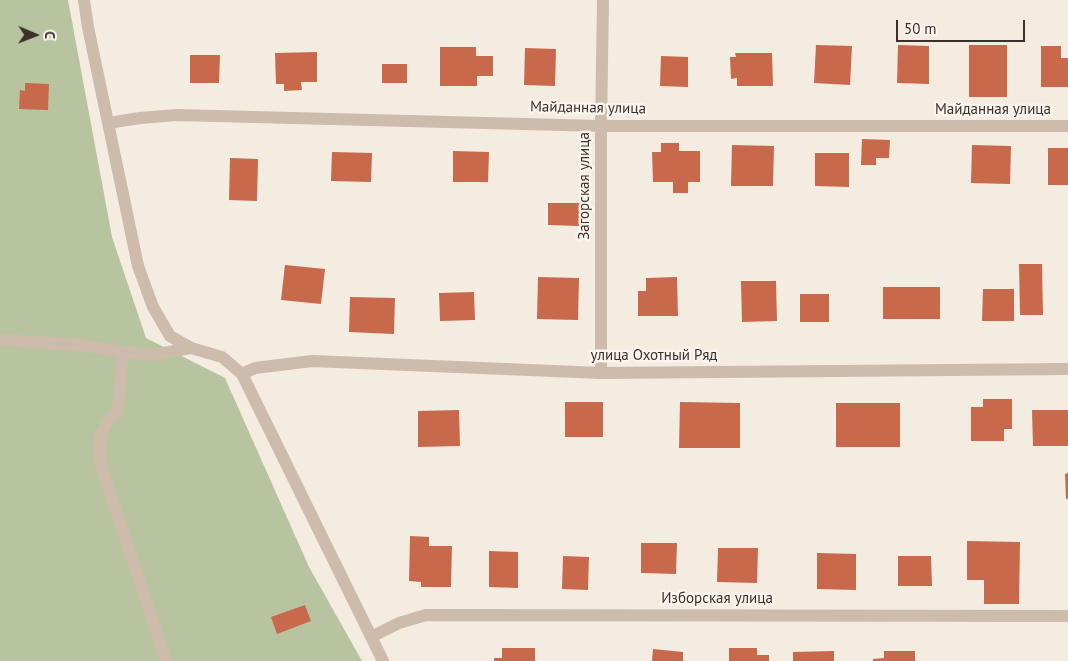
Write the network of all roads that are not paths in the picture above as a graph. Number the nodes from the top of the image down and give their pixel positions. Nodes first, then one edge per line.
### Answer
1 (84, 0) edge
2 (603, 0) edge
3 (108, 123) junction
4 (601, 126) junction
5 (1068, 126) edge
6 (0, 341) edge
7 (192, 348) junction
8 (123, 352) junction
9 (1068, 369) edge
10 (601, 373) junction
11 (242, 374) junction
12 (1068, 616) edge
13 (371, 637) junction
14 (166, 661) edge
15 (383, 661) edge

1 - 3 street
2 - 4 street, Загорская улица
3 - 4 street, Майданная улица
3 - 7 street
4 - 5 street, Майданная улица
4 - 10 street, Загорская улица
6 - 8 street
7 - 8 street
7 - 11 street
8 - 14 street
9 - 10 street, улица Охотный Ряд
10 - 11 street, улица Охотный Ряд
11 - 13 street
12 - 13 street, Изборская улица
13 - 15 street

